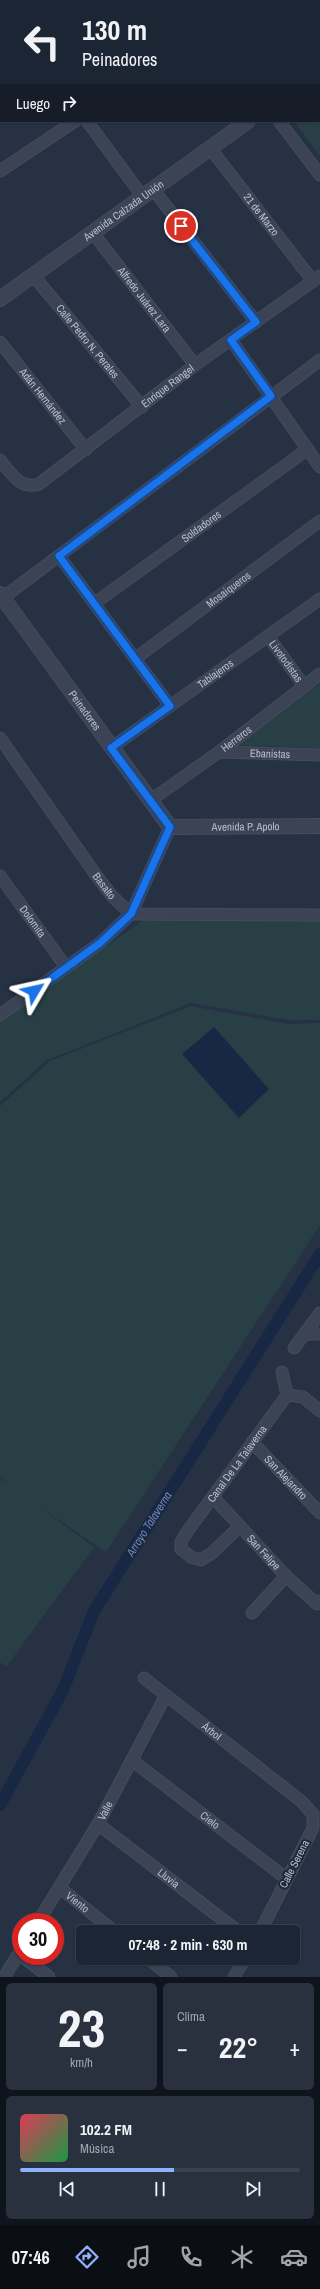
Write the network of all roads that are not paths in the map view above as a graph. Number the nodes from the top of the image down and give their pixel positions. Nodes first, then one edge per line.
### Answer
1 (73, 122) edge
2 (88, 122) edge
3 (247, 122) edge
4 (280, 122) edge
5 (210, 148) junction
6 (0, 171) edge
7 (320, 175) edge
8 (148, 193) junction
9 (93, 233) junction
10 (34, 275) junction
11 (316, 278) edge
12 (0, 299) edge
13 (256, 322) junction
14 (231, 340) junction
15 (0, 342) edge
16 (320, 360) edge
17 (195, 365) junction
18 (271, 396) junction
19 (142, 408) junction
20 (308, 449) junction
21 (86, 450) junction
22 (0, 460) edge
23 (320, 467) edge
24 (320, 521) edge
25 (59, 556) junction
26 (1, 597) edge
27 (320, 599) edge
28 (95, 603) junction
29 (268, 636) junction
30 (136, 658) junction
31 (320, 674) edge
32 (304, 686) junction
33 (170, 706) junction
34 (0, 738) edge
35 (111, 748) junction
36 (219, 752) junction
37 (320, 756) edge
38 (151, 800) junction
39 (320, 826) edge
40 (170, 827) junction
41 (0, 876) edge
42 (131, 914) junction
43 (320, 916) edge
44 (66, 967) junction
45 (0, 1014) edge
46 (320, 1313) edge
47 (305, 1334) junction
48 (320, 1334) edge
49 (294, 1348) dead end
50 (282, 1372) dead end
51 (287, 1395) junction
52 (320, 1411) edge
53 (252, 1442) junction
54 (214, 1497) junction
55 (318, 1507) edge
56 (239, 1527) junction
57 (286, 1576) junction
58 (319, 1602) edge
59 (252, 1613) dead end
60 (144, 1678) dead end
61 (166, 1695) junction
62 (133, 1761) junction
63 (279, 1785) joint
64 (98, 1824) junction
65 (287, 1879) junction
66 (59, 1887) junction
67 (43, 1913) edge
68 (106, 1925) edge
69 (230, 1925) edge
70 (264, 1925) edge
71 (13, 1965) edge
72 (34, 1965) edge
73 (156, 1965) edge
74 (241, 1965) edge
75 (4, 1977) edge
76 (49, 1977) edge
77 (171, 1977) edge
78 (234, 1977) edge

1 - 6 street
2 - 8 street
3 - 5 street, Avenida Calzada Unión
4 - 7 street
5 - 8 street, Avenida Calzada Unión
5 - 11 street, 21 de Marzo
8 - 9 street, Avenida Calzada Unión
8 - 13 street
9 - 10 street, Avenida Calzada Unión
9 - 17 street, Alfredo Juárez Lara
10 - 12 street, Avenida Calzada Unión
10 - 19 street, Calle Pedro N. Perales
11 - 13 street, Enrique Rangel
13 - 14 street, Enrique Rangel
14 - 17 street, Enrique Rangel
14 - 18 street
15 - 21 street, Adán Hernández
16 - 18 street
17 - 19 street, Enrique Rangel
18 - 20 street
18 - 25 street
19 - 21 street, Enrique Rangel
20 - 23 street
20 - 28 street, Soldadores
21 - 22 street, Enrique Rangel
24 - 30 street, Mosaiqueros
25 - 26 street
25 - 28 street
26 - 35 street, Peinadores
27 - 29 street, Tablajeros
28 - 30 street
29 - 32 street, Livotodistas
29 - 33 street, Tablajeros
30 - 33 street
31 - 32 street, Herreros
32 - 36 street, Herreros
33 - 35 street, Tablajeros
34 - 42 street, Basalto
35 - 38 street, Peinadores
36 - 37 street, Ebanistas
36 - 38 street, Herreros
38 - 40 street, Peinadores
39 - 40 street, Avenida P. Apolo
40 - 42 street
41 - 44 street, Dolomita
42 - 43 street
42 - 44 street
44 - 45 street
46 - 47 street
47 - 48 street
47 - 49 street
50 - 51 street
51 - 52 street
51 - 53 street, Canal De La Talaverna
53 - 54 street, Canal De La Talaverna
53 - 55 street, San Alejandro
54 - 56 street, San Felipe
54 - 56 street, Canal De La Talaverna
56 - 57 street, San Felipe
57 - 58 street, San Felipe
57 - 59 street
60 - 61 street, Árbol
61 - 62 street, Valle
61 - 63 street, Árbol
62 - 64 street, Valle
62 - 65 street, Cielo
63 - 65 street, Calle Serena
64 - 66 street, Valle
64 - 69 street, Lluvia
65 - 70 street, Calle Serena
66 - 67 street, Valle
66 - 68 street, Viento
71 - 75 street
72 - 76 street
73 - 77 street
74 - 78 street

